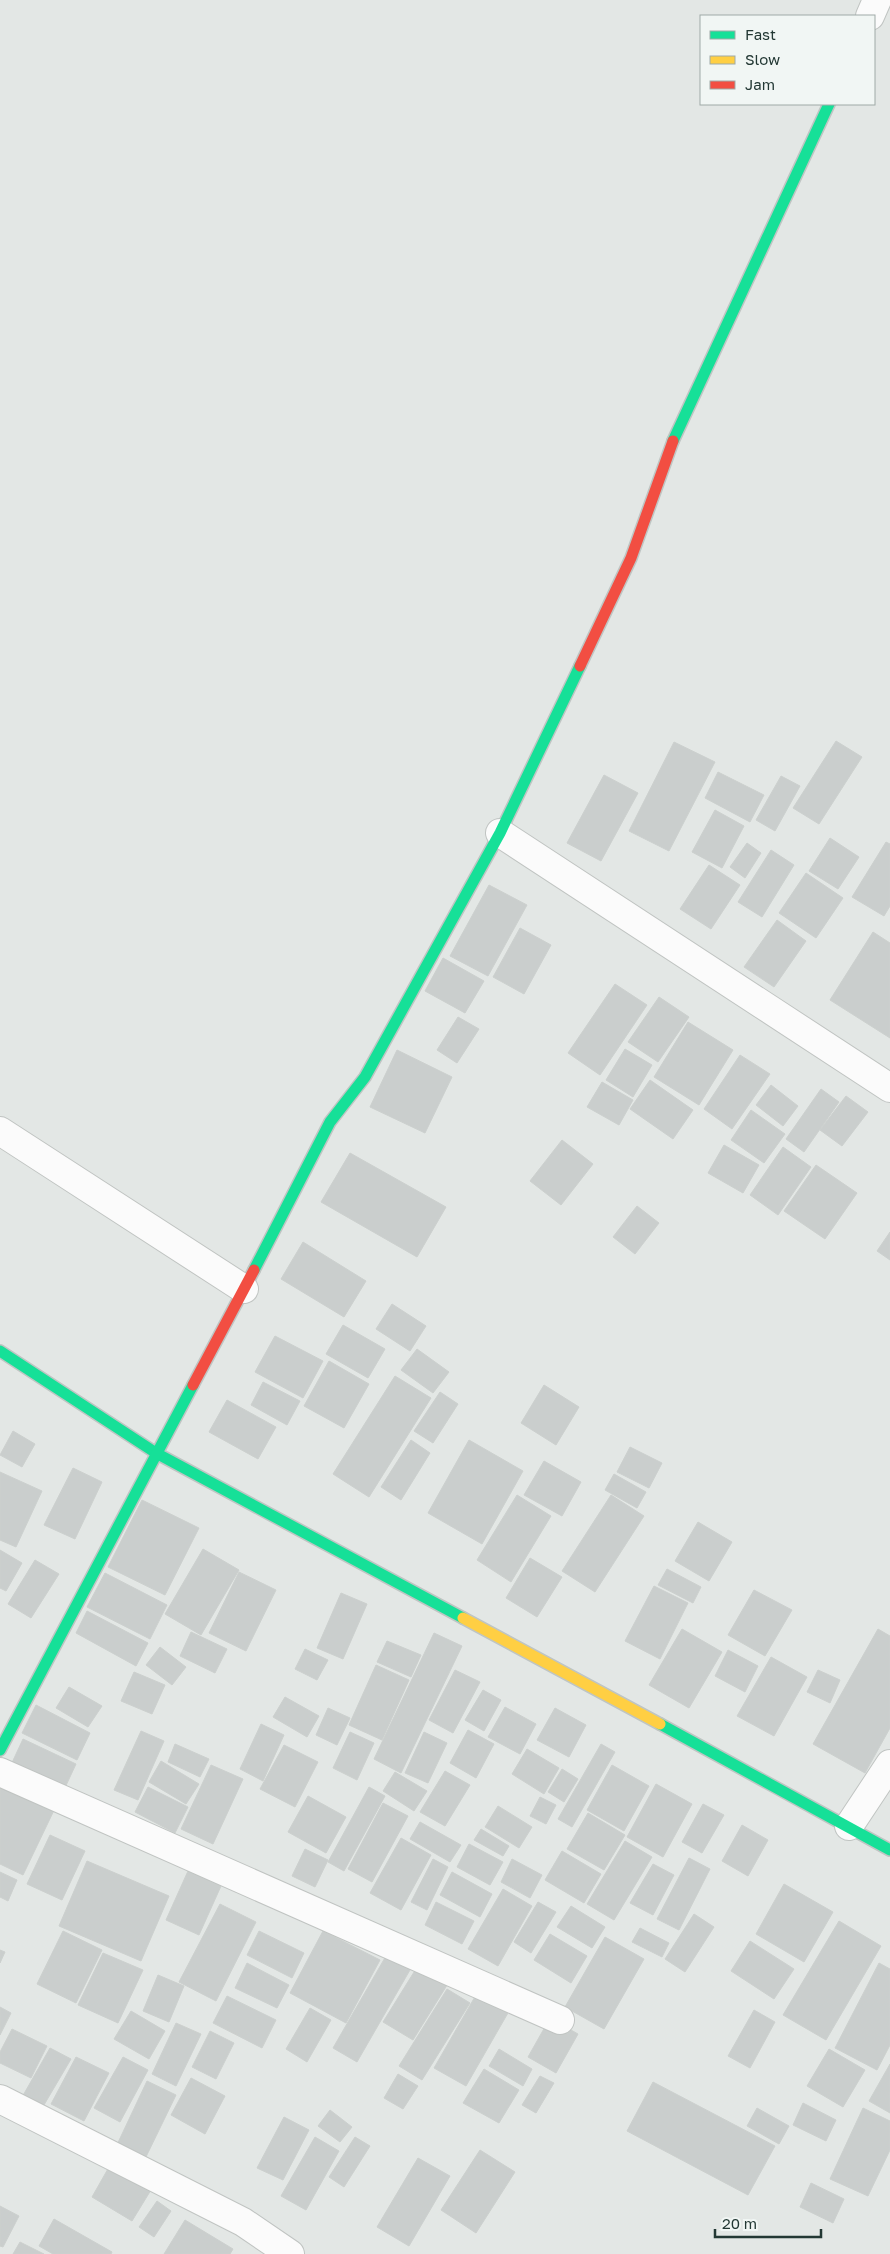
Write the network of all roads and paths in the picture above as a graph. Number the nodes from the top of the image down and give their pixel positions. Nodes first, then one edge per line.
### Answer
1 (877, 0) edge
2 (870, 15) edge
3 (829, 105) edge
4 (500, 833) junction
5 (890, 1088) edge
6 (0, 1132) edge
7 (244, 1289) junction
8 (0, 1351) edge
9 (156, 1453) junction
10 (0, 1750) edge
11 (890, 1764) edge
12 (0, 1772) edge
13 (849, 1826) junction
14 (890, 1850) edge
15 (560, 2020) dead end
16 (0, 2099) edge
17 (290, 2254) edge

1 - 2 street
3 - 4 street
4 - 5 street
4 - 7 street
6 - 7 street
7 - 9 street
8 - 9 street
9 - 10 street
9 - 13 street
11 - 13 street
12 - 15 street
13 - 14 street
16 - 17 street

